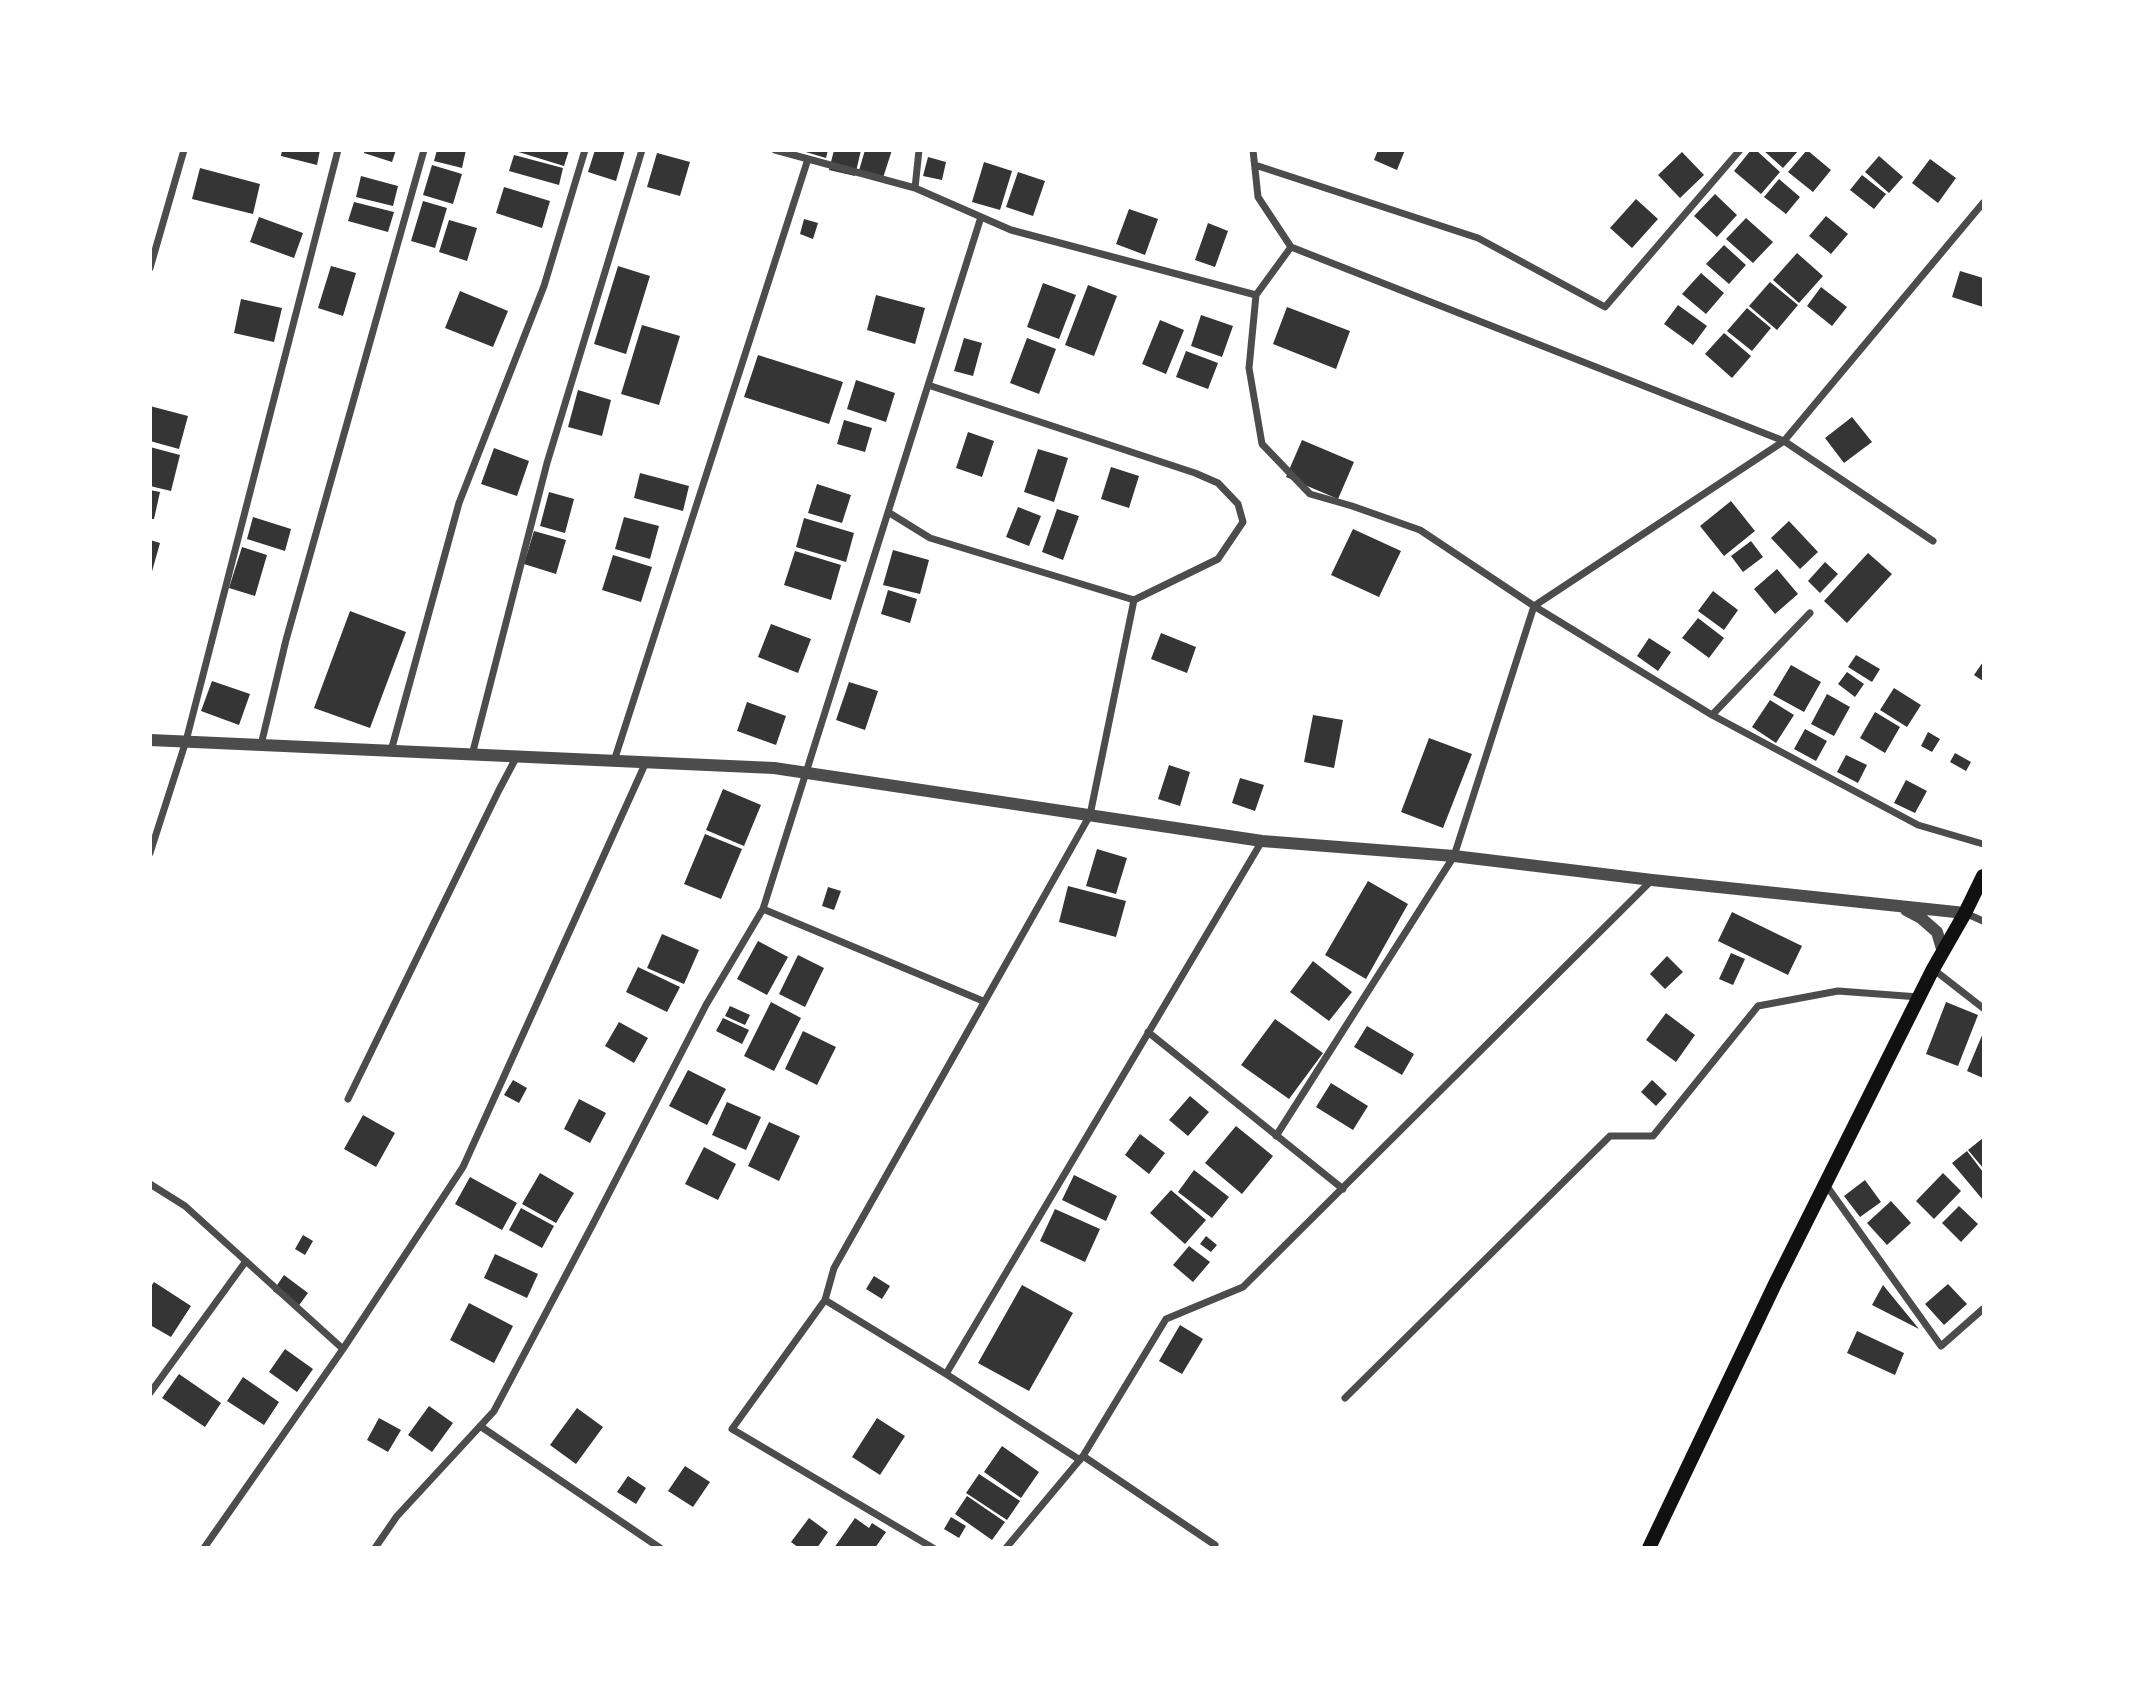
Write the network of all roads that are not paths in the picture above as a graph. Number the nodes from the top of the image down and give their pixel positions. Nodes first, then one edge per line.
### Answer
1 (184, 150) edge
2 (338, 150) edge
3 (424, 150) edge
4 (585, 150) edge
5 (642, 150) edge
6 (775, 150) edge
7 (919, 150) edge
8 (1253, 150) edge
9 (1740, 150) edge
10 (807, 159) junction
11 (1255, 165) junction
12 (915, 188) junction
13 (1983, 203) edge
14 (981, 217) junction
15 (1291, 247) junction
16 (150, 268) edge
17 (1256, 295) junction
18 (928, 385) junction
19 (1784, 441) junction
20 (888, 512) junction
21 (1933, 541) dead end
22 (1134, 600) junction
23 (1534, 606) junction
24 (1810, 613) dead end
25 (1712, 715) junction
26 (150, 740) edge
27 (186, 741) junction
28 (261, 745) junction
29 (391, 751) junction
30 (472, 755) junction
31 (517, 756) junction
32 (614, 761) junction
33 (646, 762) junction
34 (807, 773) junction
35 (1090, 815) junction
36 (1262, 841) junction
37 (1983, 844) edge
38 (150, 853) edge
39 (1454, 856) junction
40 (1983, 876) edge
41 (1652, 880) junction
42 (1900, 907) junction
43 (763, 909) junction
44 (1965, 913) junction
45 (1983, 922) edge
46 (1943, 952) junction
47 (1933, 969) junction
48 (1921, 997) junction
49 (983, 1001) junction
50 (1983, 1008) edge
51 (1148, 1032) junction
52 (348, 1099) dead end
53 (1276, 1136) junction
54 (150, 1184) edge
55 (1826, 1185) junction
56 (1343, 1189) junction
57 (246, 1261) junction
58 (825, 1300) junction
59 (1983, 1309) edge
60 (343, 1349) junction
61 (946, 1374) junction
62 (150, 1392) edge
63 (1345, 1398) dead end
64 (480, 1426) junction
65 (1081, 1458) junction
66 (1215, 1545) dead end
67 (1651, 1546) edge
68 (204, 1548) edge
69 (375, 1548) edge
70 (660, 1548) edge
71 (933, 1548) edge
72 (1006, 1548) edge

1 - 16 street
2 - 27 street
3 - 28 street
4 - 29 street
5 - 30 street
6 - 10 street
7 - 12 street
8 - 11 street
9 - 11 street
10 - 12 street
10 - 32 street
11 - 15 street
12 - 14 street
13 - 19 street
14 - 17 street
14 - 18 street
15 - 17 street
15 - 19 street
17 - 23 street
18 - 20 street
18 - 22 street
19 - 21 street
19 - 23 street
20 - 22 street
20 - 34 street
22 - 35 street
23 - 25 street
23 - 39 street
24 - 25 street
25 - 37 street
26 - 27 street
27 - 28 street
27 - 38 street
28 - 29 street
29 - 30 street
30 - 31 street
31 - 32 street
31 - 52 street
32 - 33 street
33 - 34 street
33 - 60 street
34 - 35 street
34 - 43 street
35 - 36 street
35 - 49 street
36 - 39 street
36 - 51 street
39 - 41 street
39 - 53 street
40 - 44 main road
41 - 42 street
41 - 56 street
42 - 44 street
42 - 46 street
43 - 49 street
43 - 64 street
44 - 45 street
44 - 46 main road
46 - 47 main road
47 - 48 main road
47 - 50 street
48 - 55 main road
48 - 63 street
49 - 58 street
51 - 53 street
51 - 61 street
53 - 56 street
54 - 57 street
55 - 59 street
55 - 67 main road
56 - 65 street
57 - 60 street
57 - 62 street
58 - 61 street
58 - 71 street
60 - 68 street
61 - 65 street
64 - 69 street
64 - 70 street
65 - 66 street
65 - 72 street

